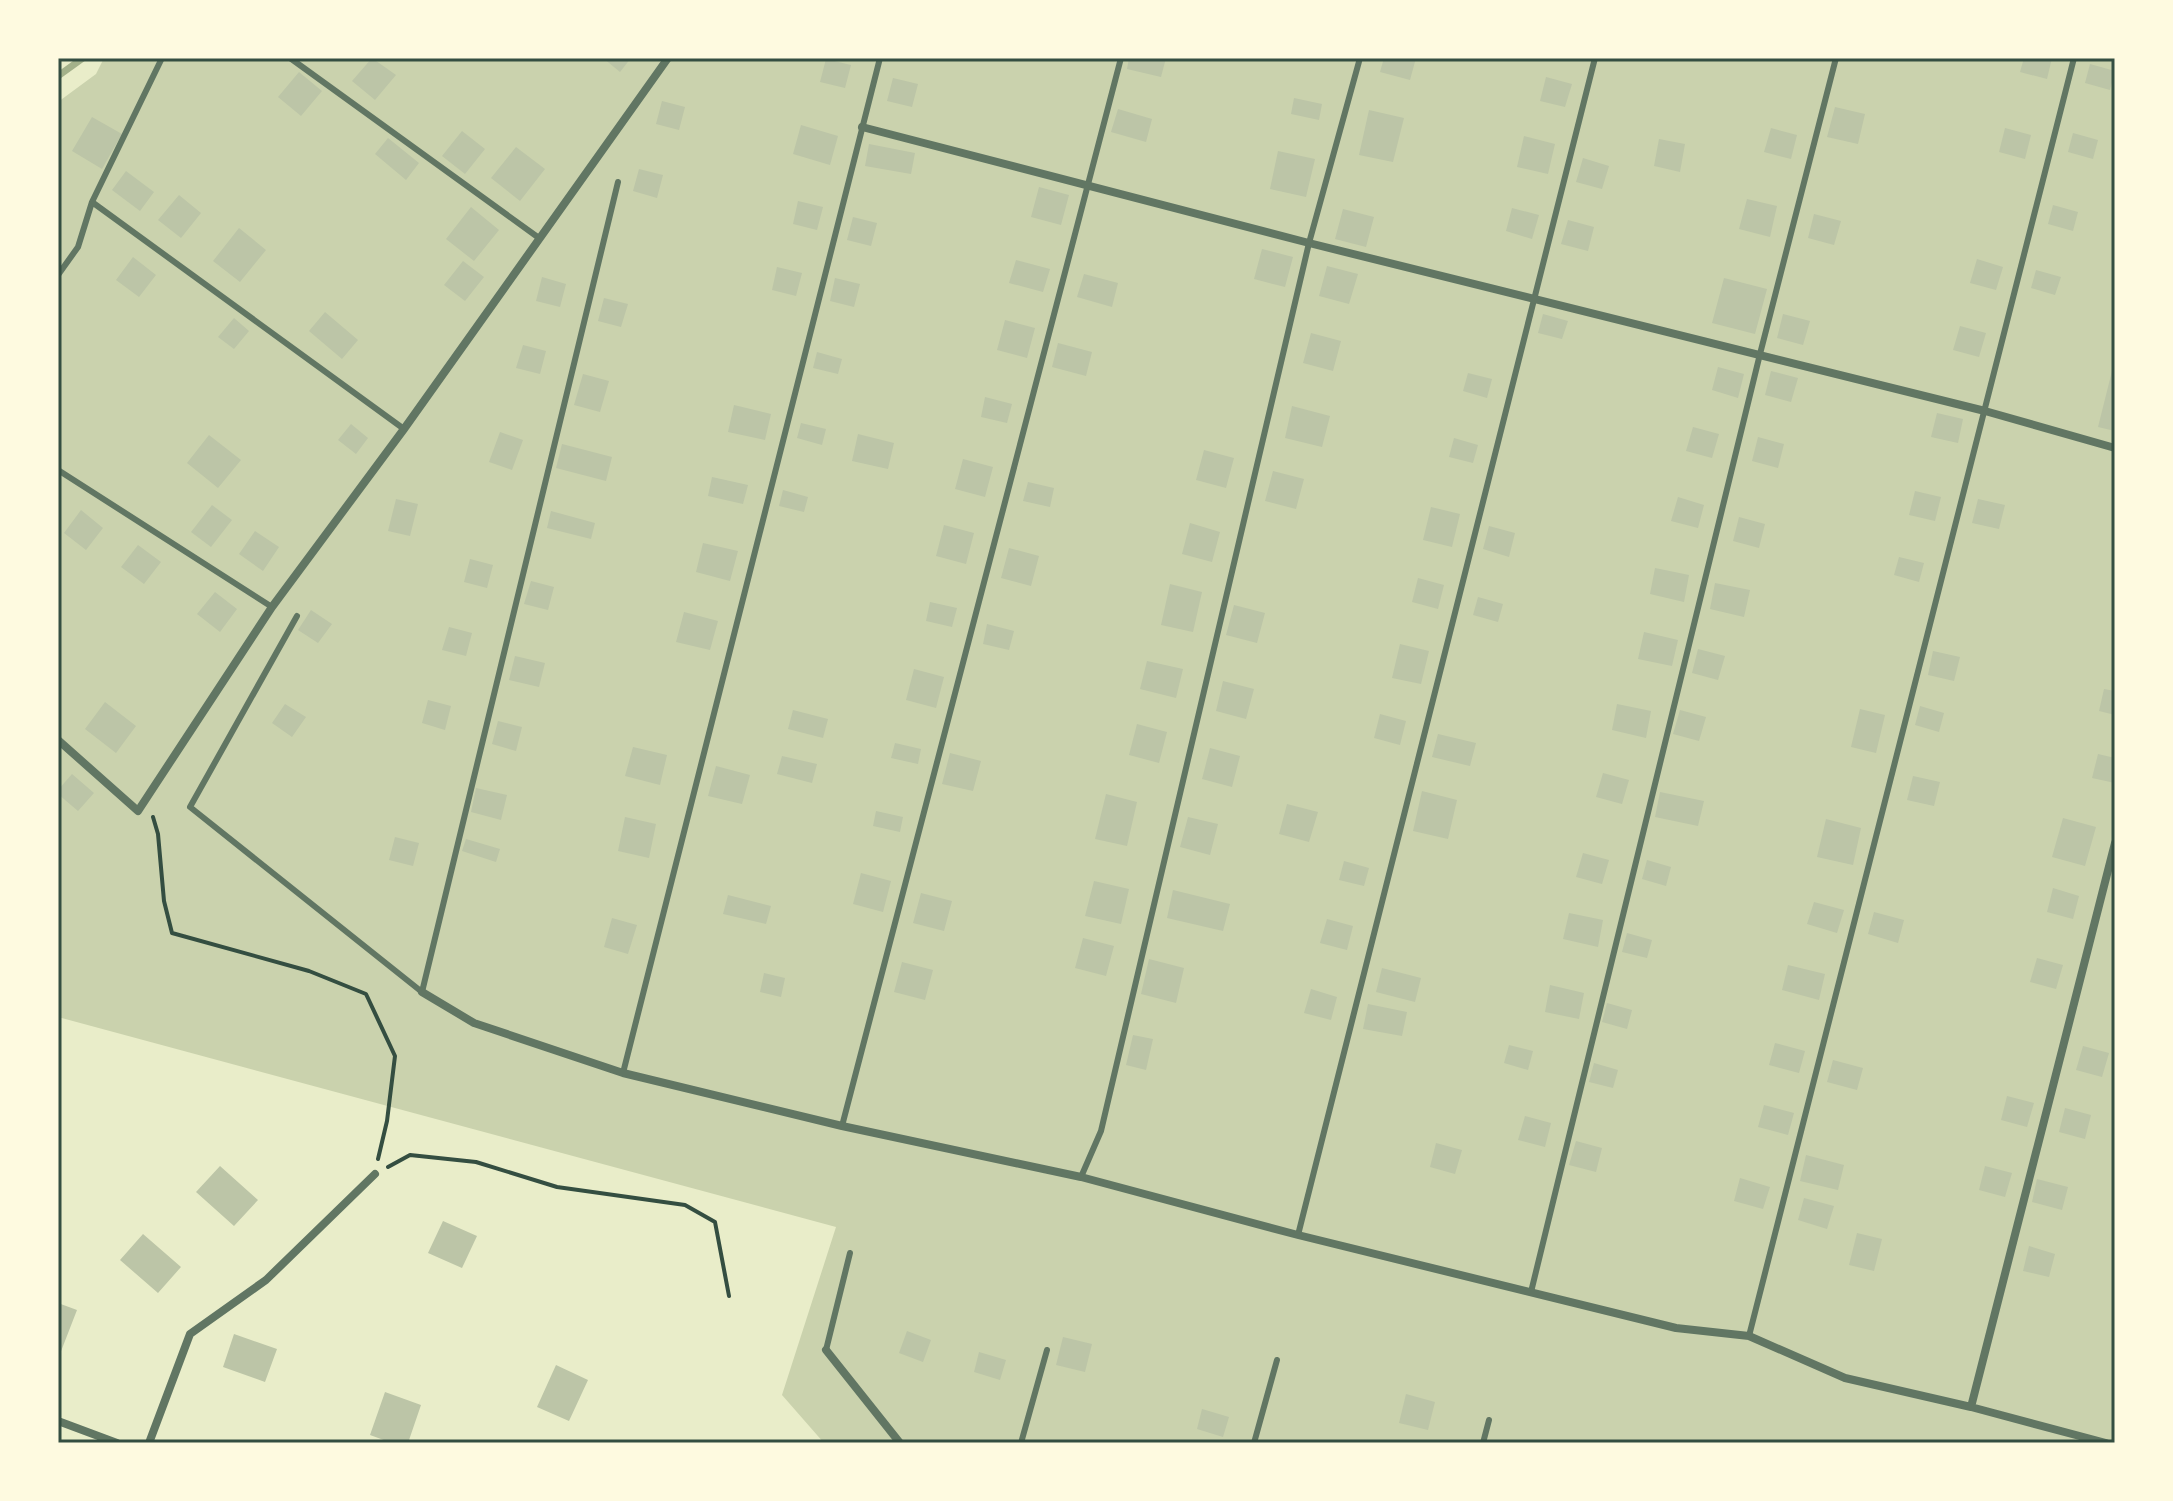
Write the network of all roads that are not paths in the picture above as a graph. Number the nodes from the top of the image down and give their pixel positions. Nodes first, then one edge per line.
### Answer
1 (162, 58) edge
2 (290, 58) edge
3 (668, 58) edge
4 (880, 58) edge
5 (1121, 58) edge
6 (1360, 58) edge
7 (1595, 58) edge
8 (1836, 58) edge
9 (2074, 58) edge
10 (862, 127) junction
11 (618, 182) dead end
12 (1087, 186) junction
13 (92, 202) junction
14 (539, 238) junction
15 (1309, 243) junction
16 (58, 275) edge
17 (1533, 299) junction
18 (1760, 354) junction
19 (1985, 411) junction
20 (404, 429) junction
21 (2115, 448) edge
22 (58, 470) edge
23 (272, 607) junction
24 (297, 616) dead end
25 (58, 740) edge
26 (2115, 843) edge
27 (422, 992) junction
28 (623, 1073) junction
29 (842, 1126) junction
30 (375, 1174) road end
31 (1081, 1177) junction
32 (1298, 1235) junction
33 (850, 1253) dead end
34 (1531, 1292) junction
35 (1749, 1336) junction
36 (826, 1350) joint
37 (1047, 1350) dead end
38 (1277, 1360) dead end
39 (1971, 1407) junction
40 (1489, 1420) dead end
41 (58, 1421) edge
42 (117, 1443) edge
43 (149, 1443) edge
44 (900, 1443) edge
45 (1021, 1443) edge
46 (1254, 1443) edge
47 (1483, 1443) edge
48 (2106, 1443) edge

1 - 13 lane
2 - 14 lane
3 - 14 street
4 - 10 lane
5 - 12 lane
6 - 15 lane
7 - 17 lane
8 - 18 lane
9 - 19 lane
10 - 12 street
10 - 28 lane
11 - 27 lane
12 - 15 street
12 - 29 lane
13 - 16 lane
13 - 20 lane
14 - 20 street
15 - 17 street
15 - 31 lane
17 - 18 street
17 - 32 lane
18 - 19 street
18 - 34 lane
19 - 21 street
19 - 35 lane
20 - 23 street
22 - 23 lane
23 - 25 street
24 - 27 lane
26 - 39 street
27 - 28 street
28 - 29 street
29 - 31 street
30 - 43 street
31 - 32 street
32 - 34 street
33 - 36 lane
34 - 35 street
35 - 39 street
36 - 44 street
37 - 45 lane
38 - 46 lane
39 - 48 street
40 - 47 lane
41 - 42 street

